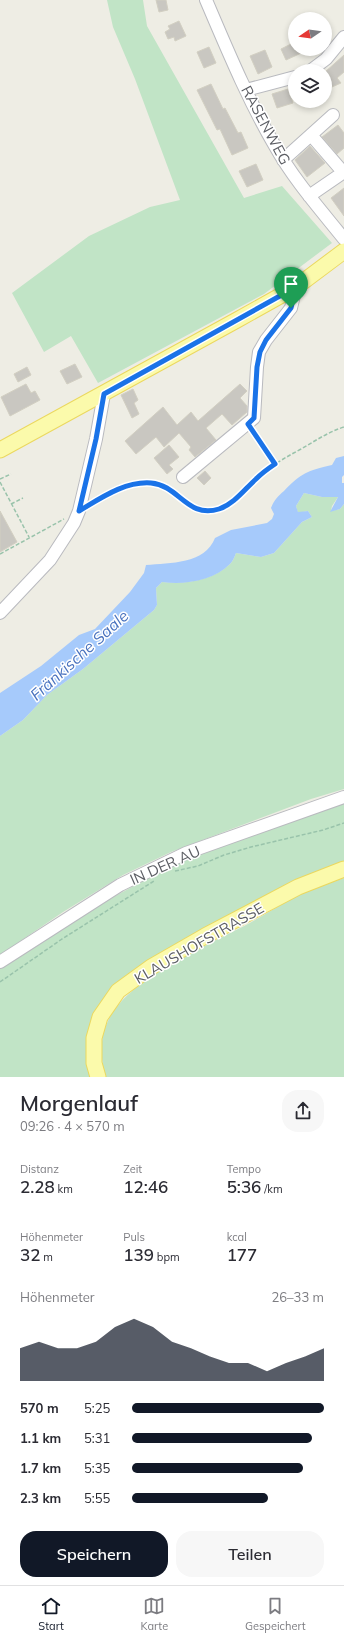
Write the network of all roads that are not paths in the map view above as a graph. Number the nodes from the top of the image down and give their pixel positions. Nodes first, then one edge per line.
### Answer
1 (206, 0) edge
2 (344, 37) edge
3 (319, 64) edge
4 (288, 79) edge
5 (246, 90) junction
6 (333, 115) dead end
7 (311, 135) junction
8 (283, 160) junction
9 (343, 172) edge
10 (309, 196) junction
11 (344, 239) edge
12 (344, 251) edge
13 (296, 287) junction
14 (104, 394) junction
15 (0, 450) edge
16 (183, 477) dead end
17 (0, 613) edge
18 (344, 797) edge
19 (344, 869) edge
20 (0, 962) edge
21 (98, 1077) edge

1 - 5 street, RASENWEG
2 - 3 street
4 - 5 street
5 - 8 street, RASENWEG
6 - 7 street
7 - 8 street
7 - 9 street
8 - 10 street, RASENWEG
9 - 10 street
10 - 11 street, RASENWEG
12 - 13 main road
13 - 14 main road
13 - 16 street
14 - 15 main road
14 - 17 street
18 - 20 street, IN DER AU
19 - 21 main road, KLAUSHOFSTRASSE

